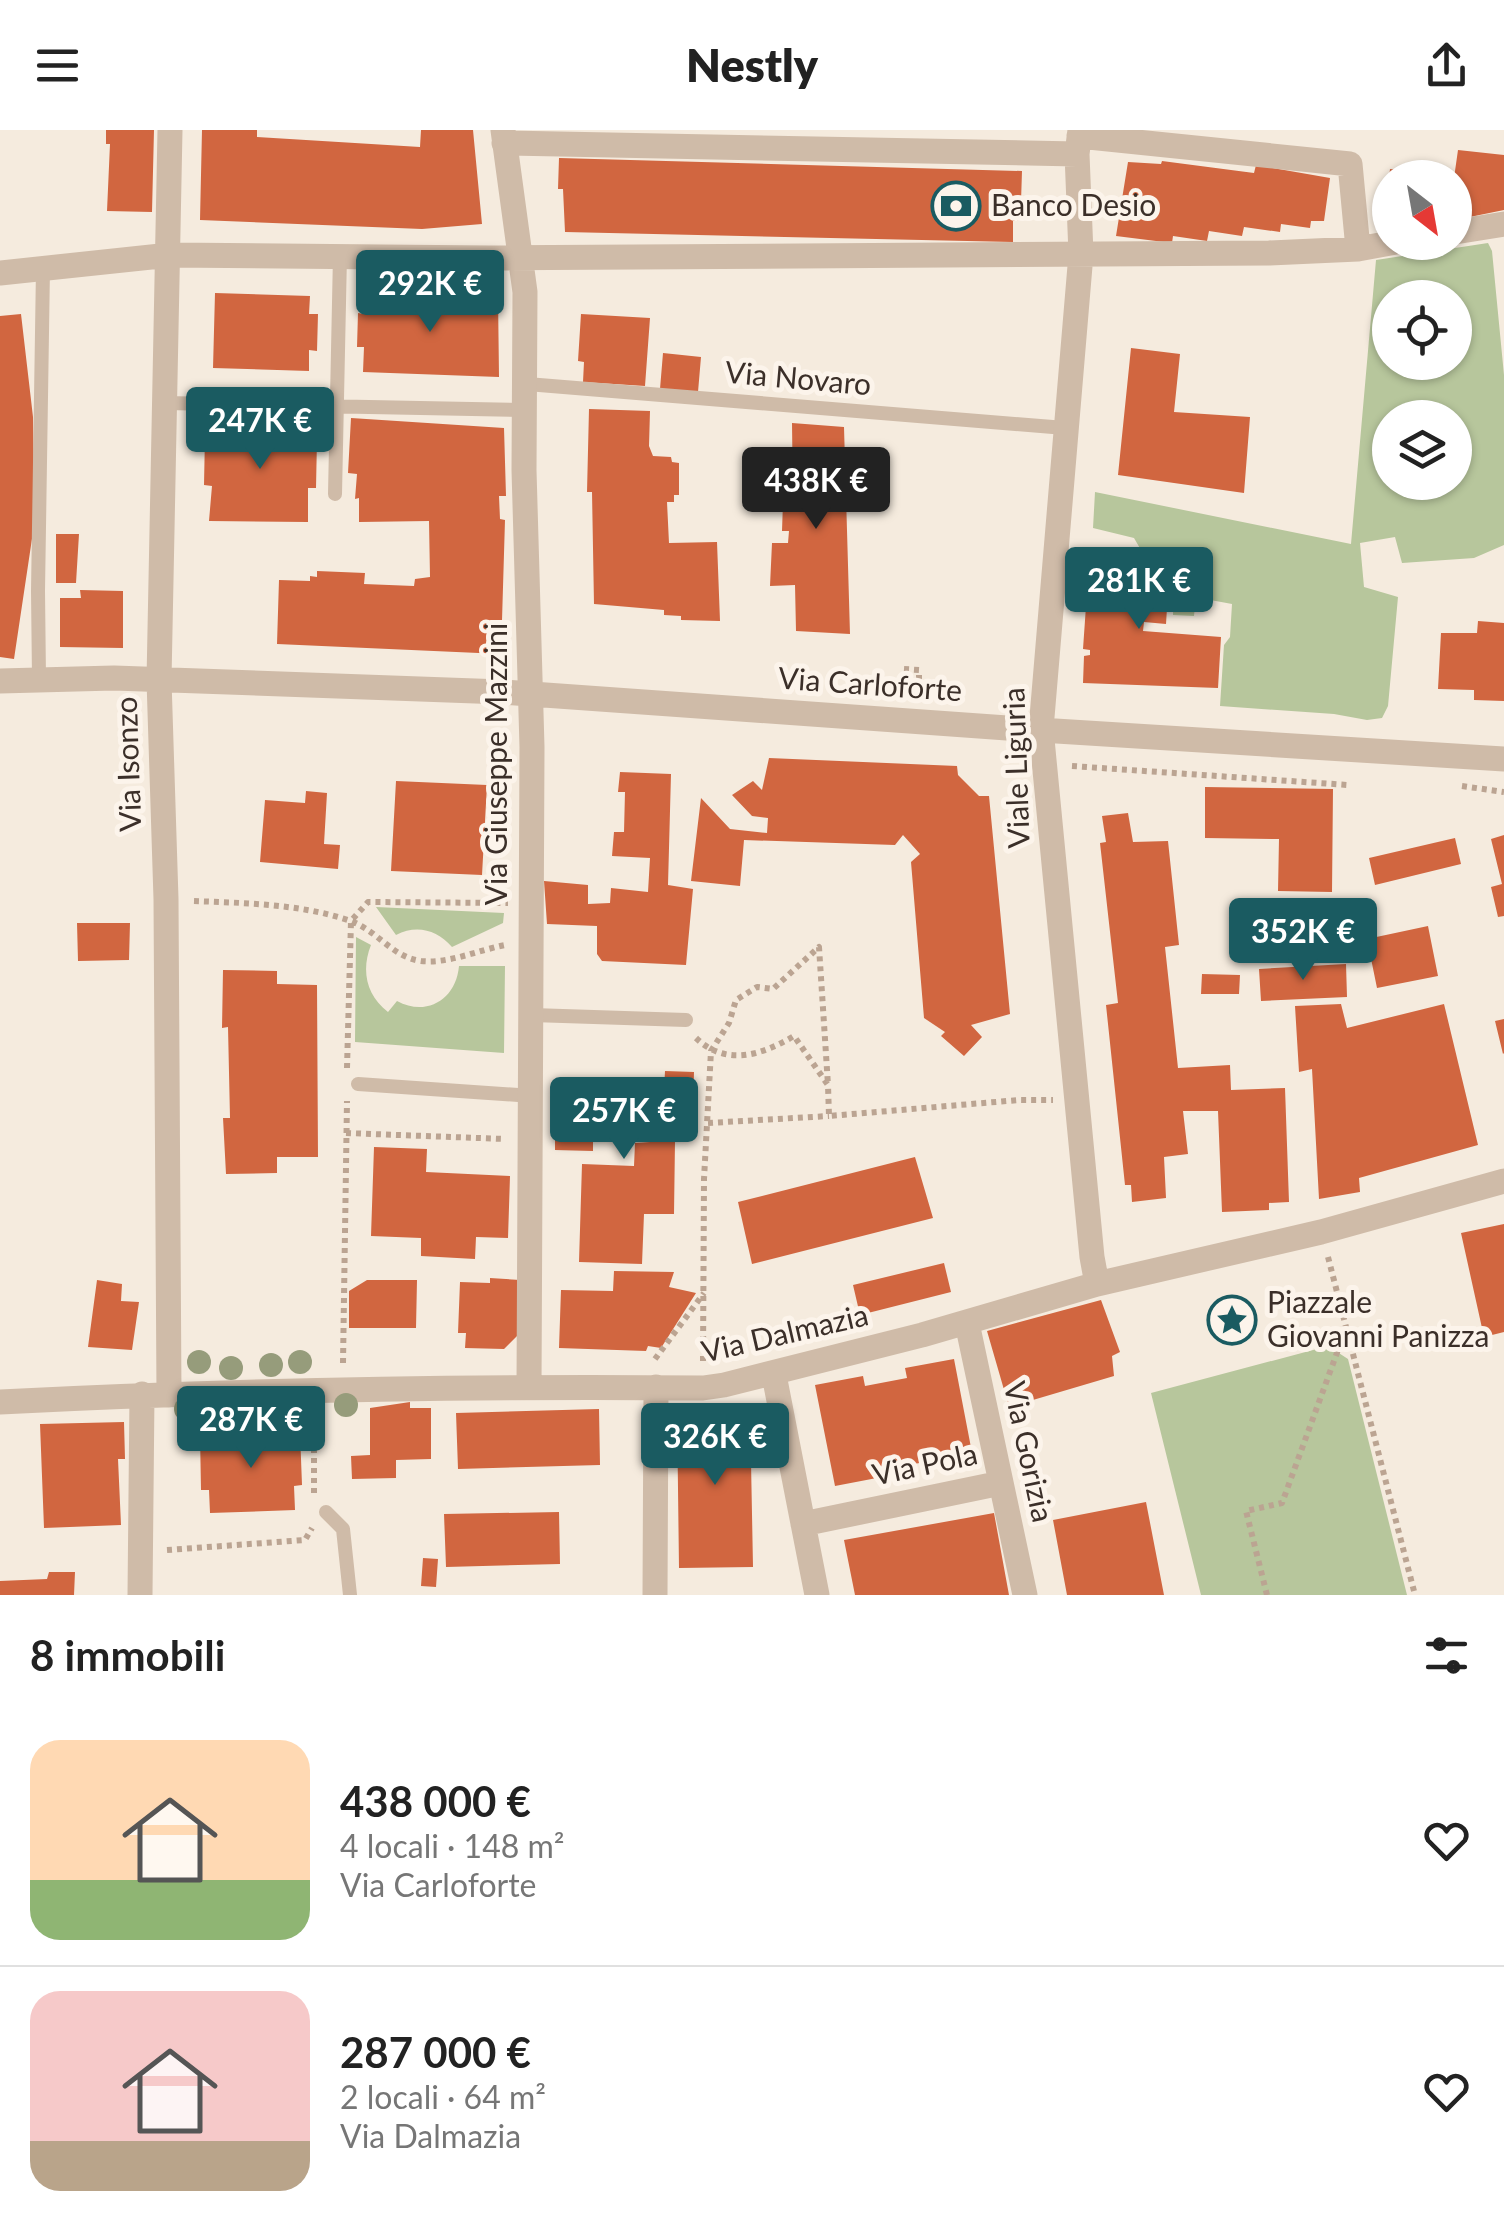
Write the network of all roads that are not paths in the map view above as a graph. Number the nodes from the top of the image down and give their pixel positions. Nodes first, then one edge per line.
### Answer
1 (170, 130) edge
2 (503, 136) edge
3 (1078, 140) edge
4 (1504, 224) edge
5 (1472, 229) edge
6 (1372, 246) edge
7 (1358, 249) junction
8 (1081, 254) junction
9 (170, 255) junction
10 (340, 255) junction
11 (520, 256) junction
12 (44, 268) junction
13 (0, 273) edge
14 (526, 397) junction
15 (165, 403) junction
16 (336, 406) junction
17 (1065, 428) junction
18 (335, 494) dead end
19 (40, 679) junction
20 (160, 680) junction
21 (0, 681) edge
22 (530, 693) junction
23 (1041, 729) junction
24 (1504, 759) edge
25 (532, 1015) junction
26 (686, 1020) road end
27 (358, 1084) dead end
28 (532, 1096) junction
29 (1504, 1181) edge
30 (1097, 1284) junction
31 (967, 1323) junction
32 (774, 1375) junction
33 (530, 1386) junction
34 (645, 1387) junction
35 (142, 1394) junction
36 (170, 1395) junction
37 (0, 1402) edge
38 (1001, 1483) junction
39 (320, 1508) road end
40 (803, 1524) junction
41 (140, 1595) edge
42 (350, 1595) edge
43 (655, 1595) edge
44 (817, 1595) edge
45 (1025, 1595) edge

1 - 9 street, Via Isonzo
2 - 3 street
2 - 11 street, Via Giuseppe Mazzini
3 - 7 street
3 - 8 street, Viale Liguria
4 - 5 street
6 - 7 street
7 - 8 street
8 - 11 street
8 - 17 street, Viale Liguria
9 - 10 street
9 - 12 street
9 - 15 street, Via Isonzo
10 - 11 street
10 - 16 lane
11 - 14 street, Via Giuseppe Mazzini
12 - 13 street
12 - 19 lane
14 - 16 lane, Via Novaro
14 - 17 lane, Via Novaro
14 - 22 street, Via Giuseppe Mazzini
15 - 16 lane, Via Novaro
15 - 20 street, Via Isonzo
16 - 18 lane
17 - 23 street, Viale Liguria
19 - 20 street
19 - 21 street
20 - 22 street, Via Carloforte
20 - 36 street, Via Isonzo
22 - 23 street, Via Carloforte
22 - 25 street, Via Giuseppe Mazzini
23 - 24 street, Via Carloforte
23 - 30 street, Viale Liguria
25 - 26 lane
25 - 28 street, Via Giuseppe Mazzini
27 - 28 lane
28 - 33 street, Via Giuseppe Mazzini
29 - 30 street, Via Dalmazia
30 - 31 street, Via Dalmazia
31 - 32 street, Via Dalmazia
31 - 38 street, Via Gorizia
32 - 34 street, Via Dalmazia
32 - 40 street
33 - 34 street, Via Dalmazia
33 - 36 street, Via Dalmazia
34 - 43 street
35 - 36 street, Via Dalmazia
35 - 37 street, Via Dalmazia
35 - 41 street
38 - 40 street, Via Pola
38 - 45 street, Via Gorizia
39 - 42 lane
40 - 44 street

